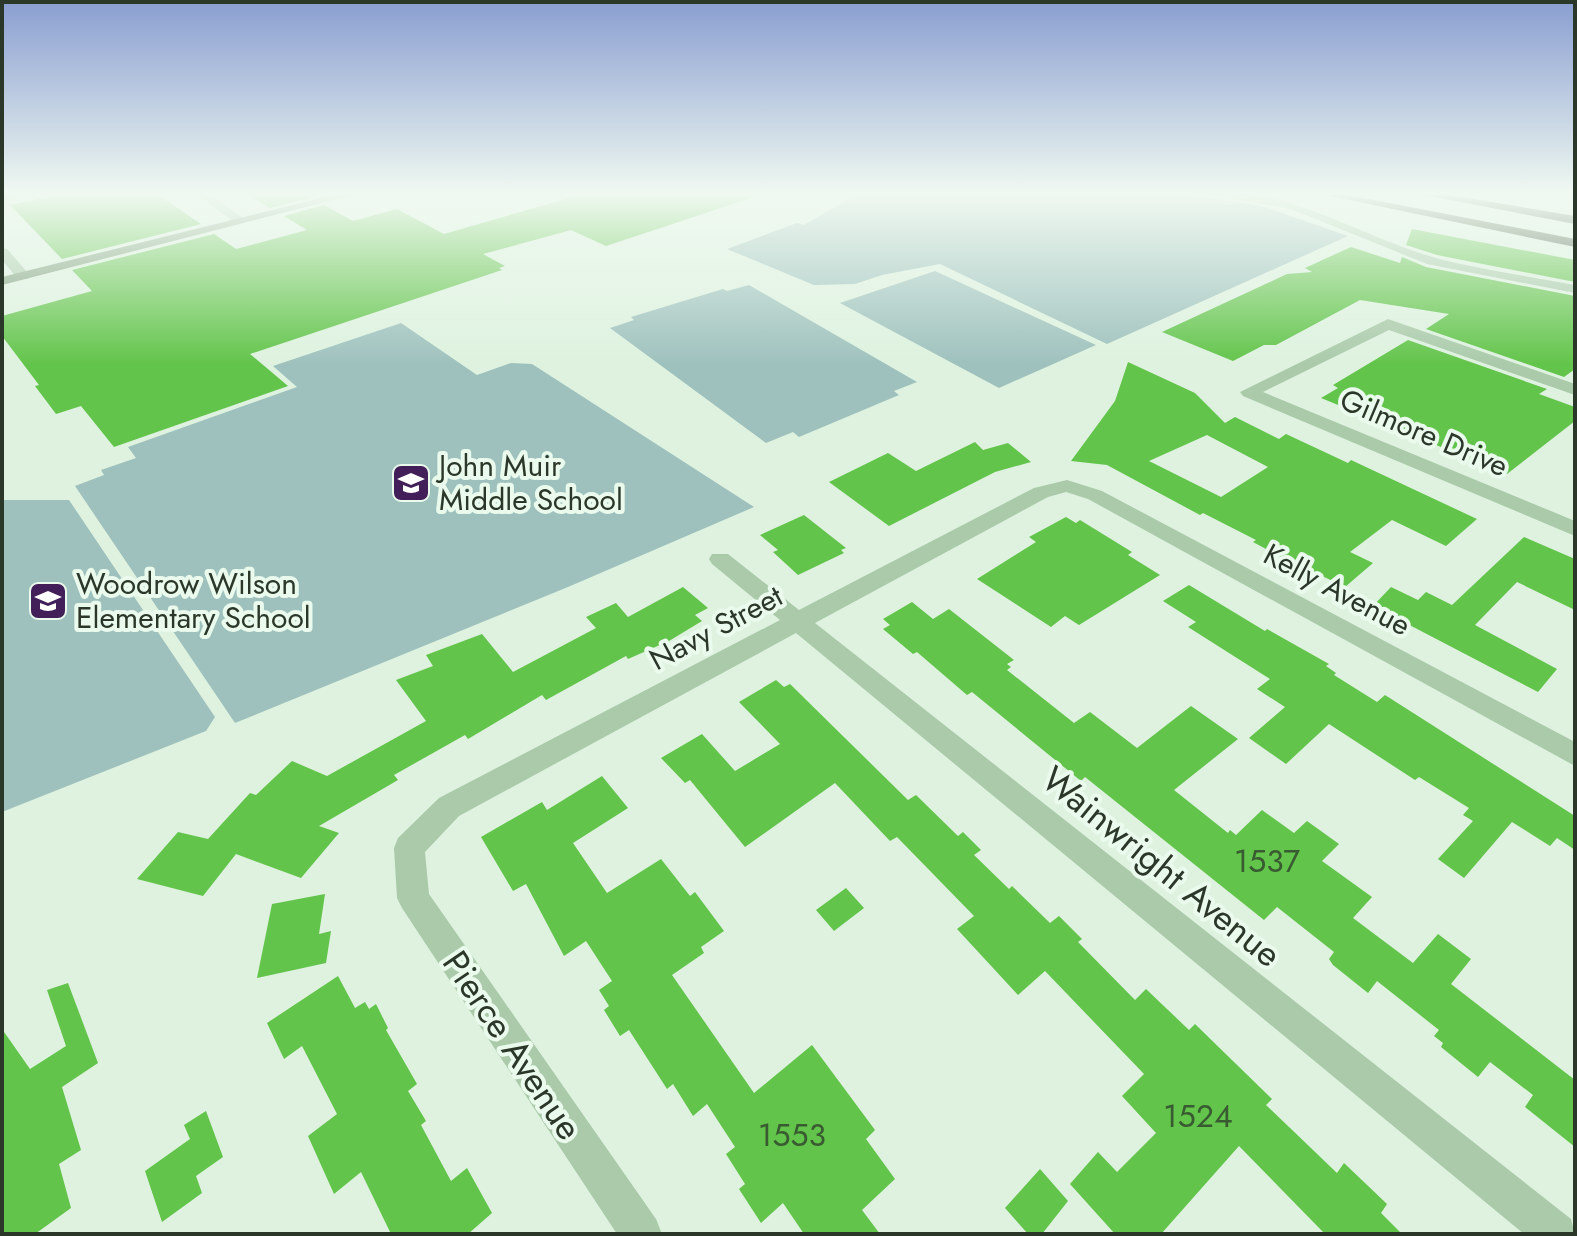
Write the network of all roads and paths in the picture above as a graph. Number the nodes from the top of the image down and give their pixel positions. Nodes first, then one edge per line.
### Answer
1 (127, 250) edge
2 (1404, 250) edge
3 (2, 252) edge
4 (23, 276) junction
5 (2, 281) edge
6 (1575, 289) edge
7 (1575, 390) edge
8 (1067, 486) joint
9 (1575, 529) edge
10 (720, 559) dead end
11 (796, 622) junction
12 (1575, 755) edge
13 (409, 848) joint
14 (641, 1234) edge
15 (1556, 1234) edge

1 - 4 street
2 - 6 street
3 - 4 street
4 - 5 street
7 - 9 street, Gilmore Drive
8 - 11 street, Navy Street
8 - 12 street, Kelly Avenue
10 - 11 street, Wainwright Avenue
11 - 13 street, Navy Street
11 - 15 street, Wainwright Avenue
13 - 14 street, Pierce Avenue

